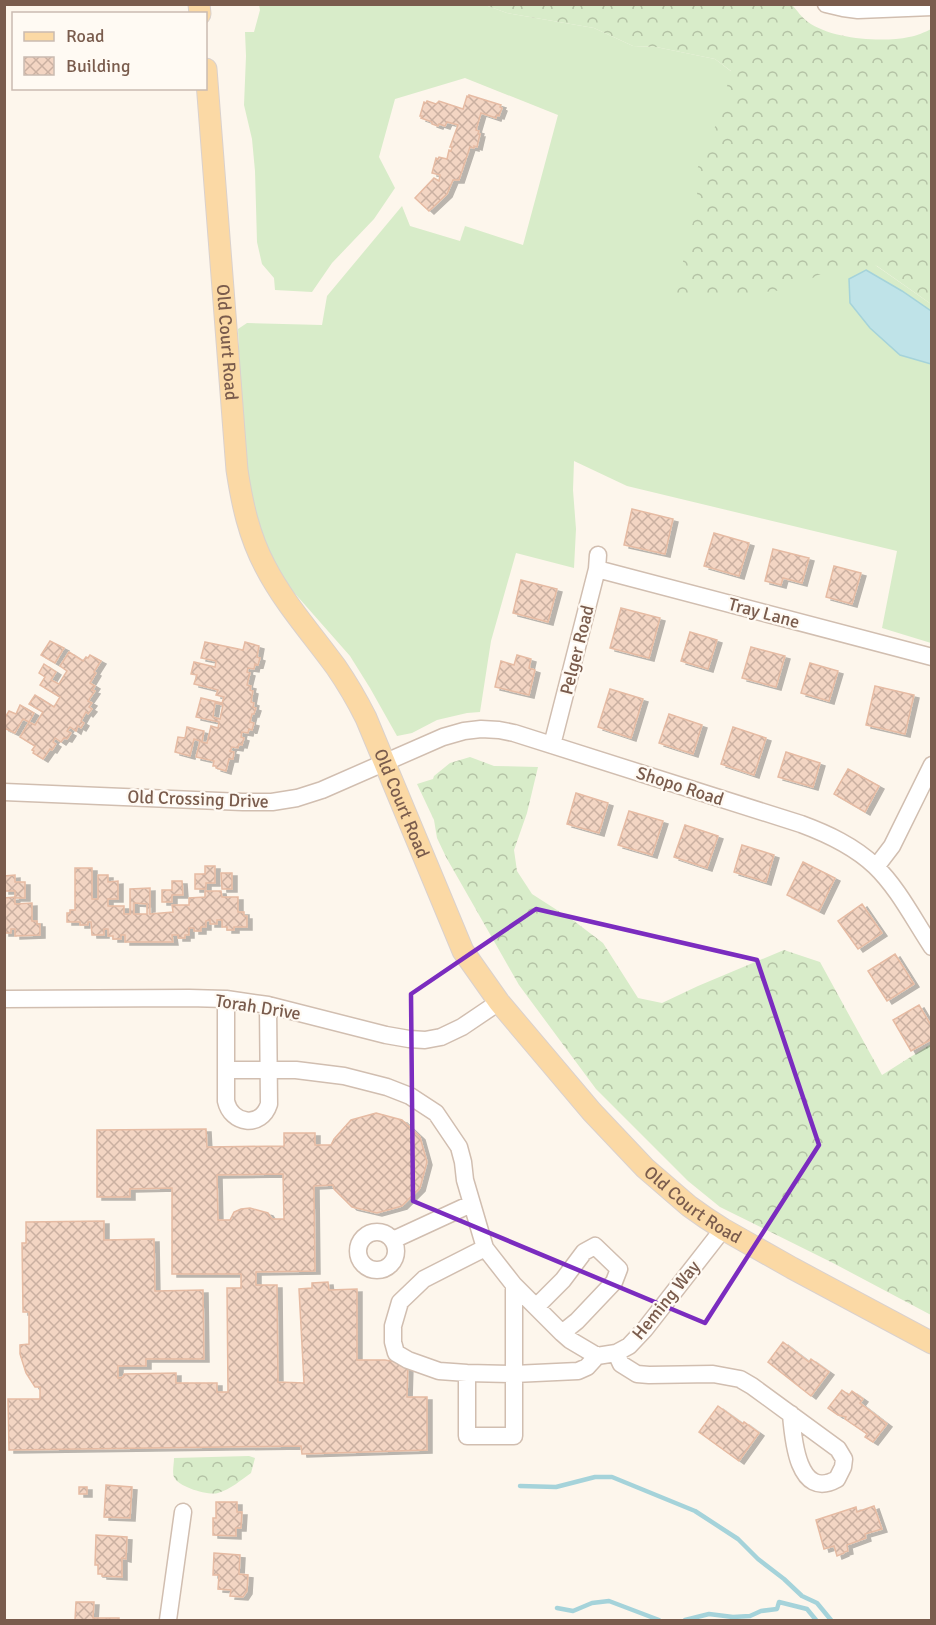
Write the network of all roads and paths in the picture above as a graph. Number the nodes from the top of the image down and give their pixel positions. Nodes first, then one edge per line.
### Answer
1 (826, 4) edge
2 (932, 7) edge
3 (207, 82) edge
4 (598, 562) joint
5 (932, 657) edge
6 (552, 745) junction
7 (384, 762) junction
8 (932, 765) edge
9 (4, 792) edge
10 (876, 867) junction
11 (932, 947) edge
12 (4, 999) edge
13 (226, 999) junction
14 (499, 1002) junction
15 (268, 1005) junction
16 (226, 1070) junction
17 (269, 1070) junction
18 (471, 1204) junction
19 (723, 1229) junction
20 (393, 1240) dead end
21 (485, 1248) junction
22 (514, 1285) junction
23 (536, 1307) junction
24 (562, 1333) junction
25 (932, 1343) edge
26 (615, 1353) junction
27 (597, 1356) junction
28 (467, 1373) junction
29 (514, 1374) junction
30 (790, 1414) dead end
31 (183, 1512) dead end
32 (168, 1620) edge

1 - 2 street
3 - 7 main road, Old Court Road
4 - 5 street, Tray Lane
4 - 6 street, Pelger Road
6 - 7 street, Shopo Road
6 - 10 street, Shopo Road
7 - 9 street, Old Crossing Drive
7 - 14 main road, Old Court Road
8 - 10 street
10 - 11 street, Shopo Road
12 - 13 street, Torah Drive
13 - 15 street, Torah Drive
13 - 16 street
14 - 15 street, Torah Drive
14 - 19 main road, Old Court Road
15 - 17 street
16 - 17 street
16 - 17 street
17 - 18 street
18 - 20 street
18 - 21 street
19 - 25 main road, Old Court Road
19 - 26 street, Heming Way
21 - 22 street
21 - 28 street
22 - 23 street
22 - 29 street
23 - 24 street
23 - 24 street
24 - 27 street
26 - 27 street
26 - 30 street, Heming Way
27 - 29 street
28 - 29 street
28 - 29 street
31 - 32 street

